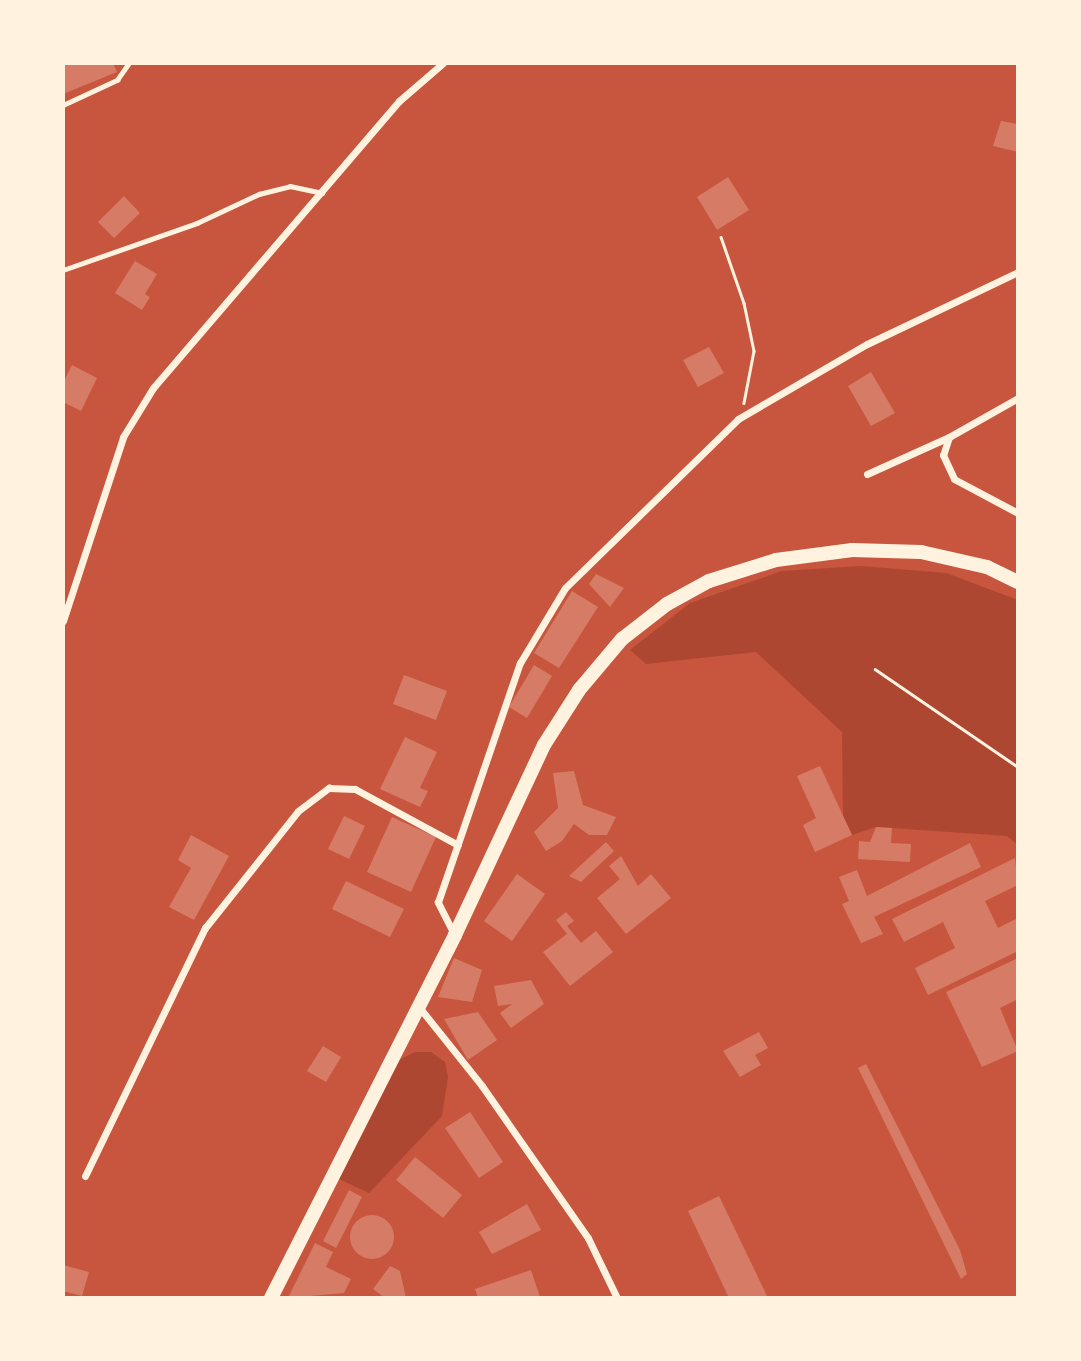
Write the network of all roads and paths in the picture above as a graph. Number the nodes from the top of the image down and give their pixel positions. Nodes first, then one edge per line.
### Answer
1 (129, 63) edge
2 (443, 63) edge
3 (63, 105) edge
4 (323, 193) junction
5 (721, 237) dead end
6 (63, 270) edge
7 (1018, 272) edge
8 (1018, 398) edge
9 (738, 419) junction
10 (949, 437) junction
11 (867, 474) dead end
12 (1018, 513) edge
13 (1018, 582) edge
14 (63, 621) edge
15 (875, 669) dead end
16 (1018, 767) edge
17 (458, 845) junction
18 (455, 935) junction
19 (418, 1007) junction
20 (85, 1175) dead end
21 (614, 1297) edge
22 (271, 1298) edge

1 - 3 lane
2 - 4 street
4 - 6 lane
4 - 14 street
5 - 9 path
7 - 9 street
8 - 10 street
9 - 17 street
10 - 11 street
10 - 12 street
13 - 18 main road
15 - 16 path
17 - 18 street
17 - 20 street
18 - 19 main road
19 - 21 street
19 - 22 main road

